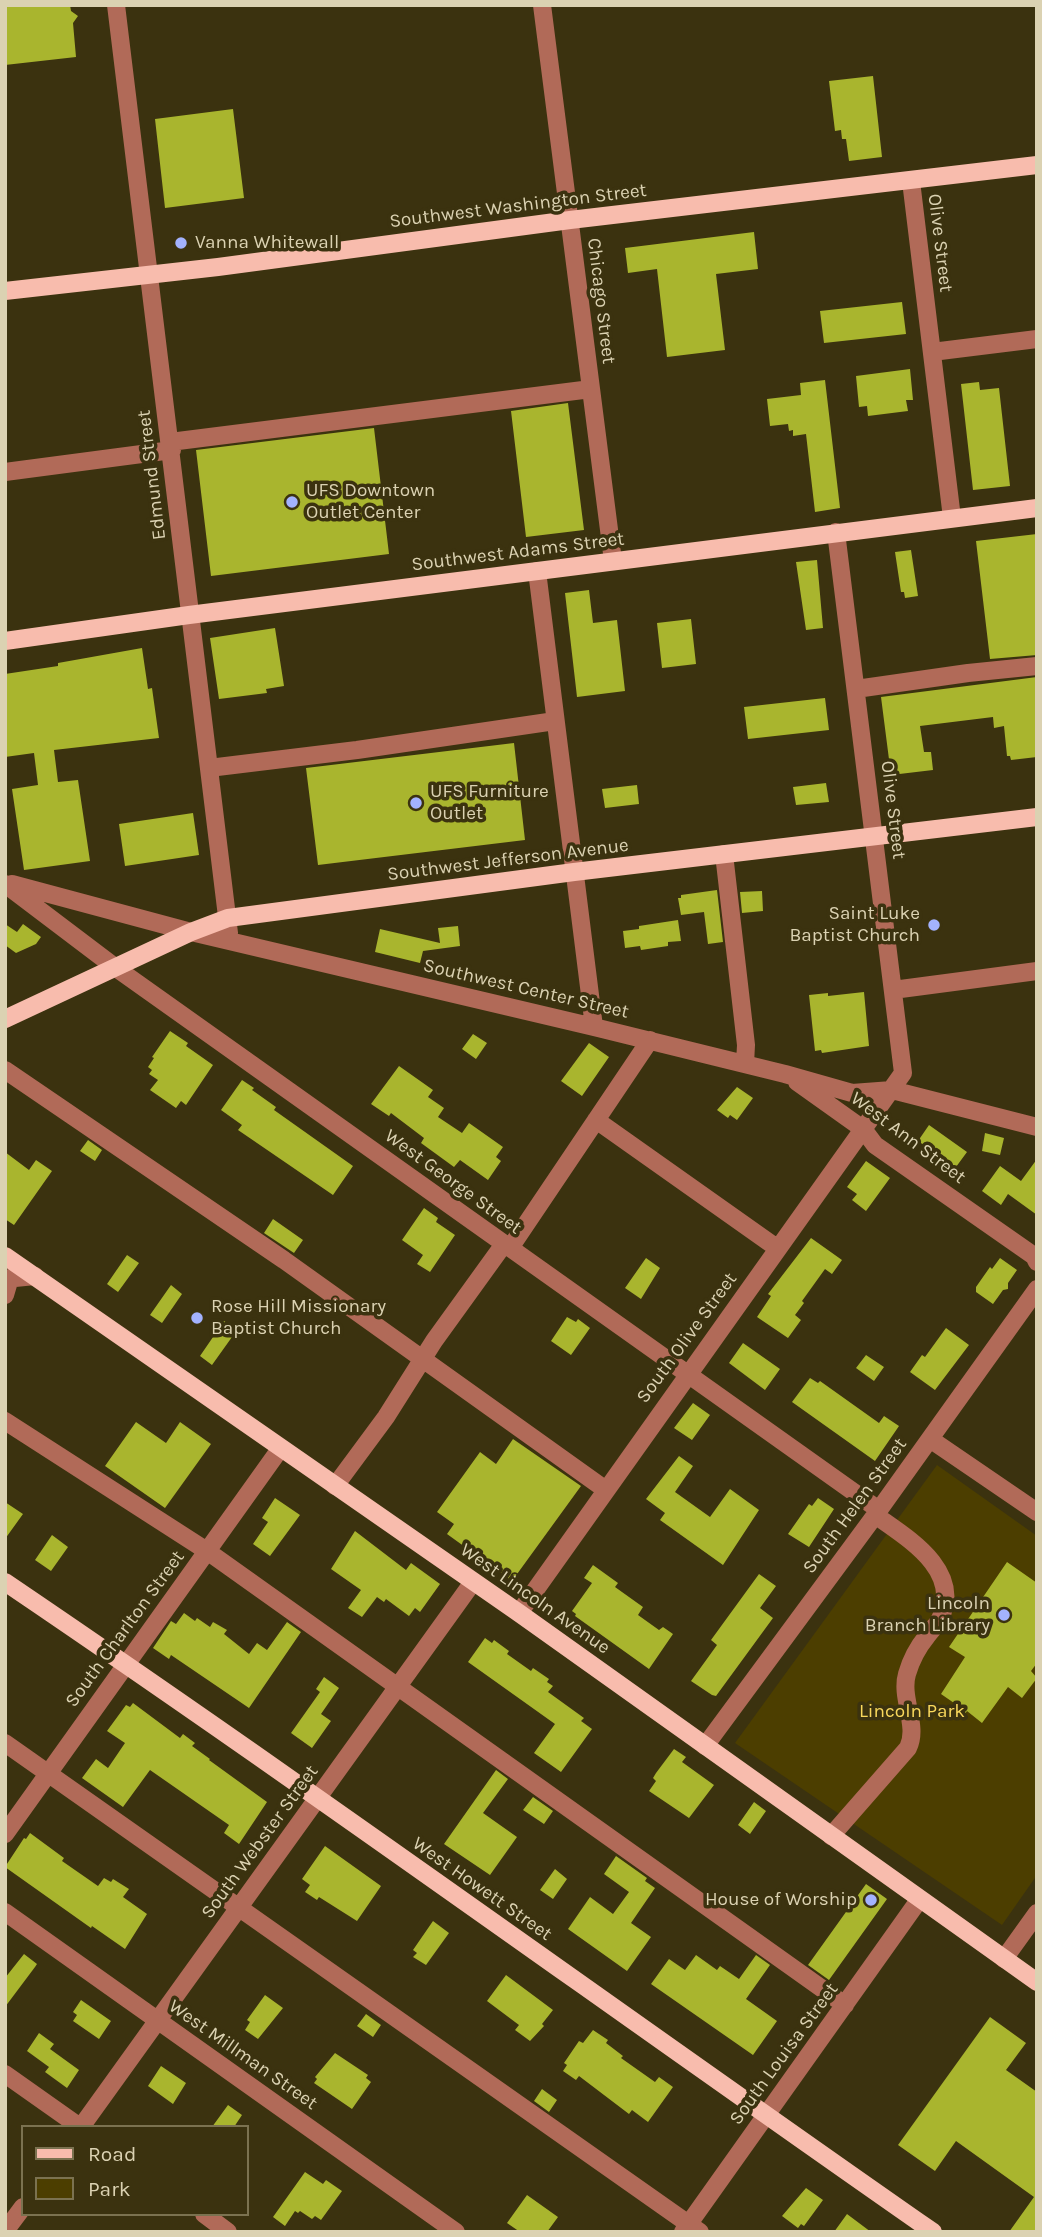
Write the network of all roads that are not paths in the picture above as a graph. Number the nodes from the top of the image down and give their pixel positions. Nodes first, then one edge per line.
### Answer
1 (116, 5) edge
2 (542, 5) edge
3 (1037, 165) edge
4 (911, 181) junction
5 (570, 220) junction
6 (147, 274) junction
7 (5, 292) edge
8 (1037, 339) edge
9 (932, 352) junction
10 (591, 388) junction
11 (171, 446) junction
12 (5, 472) edge
13 (1037, 508) edge
14 (952, 518) junction
15 (836, 532) junction
16 (613, 561) junction
17 (537, 571) junction
18 (190, 615) junction
19 (5, 641) edge
20 (1037, 666) edge
21 (856, 689) junction
22 (555, 721) junction
23 (209, 768) junction
24 (1037, 817) edge
25 (875, 836) junction
26 (724, 854) junction
27 (574, 872) junction
28 (5, 883) edge
29 (228, 918) junction
30 (191, 932) junction
31 (229, 940) junction
32 (116, 968) junction
33 (1037, 971) edge
34 (893, 989) junction
35 (5, 1019) edge
36 (594, 1027) junction
37 (650, 1041) junction
38 (745, 1064) junction
39 (5, 1070) edge
40 (785, 1074) junction
41 (892, 1090) junction
42 (596, 1120) junction
43 (1037, 1126) edge
44 (863, 1129) junction
45 (507, 1246) junction
46 (778, 1248) junction
47 (5, 1256) edge
48 (1037, 1262) edge
49 (35, 1276) junction
50 (7, 1284) edge
51 (1037, 1289) edge
52 (421, 1360) junction
53 (688, 1373) junction
54 (5, 1421) edge
55 (930, 1438) junction
56 (280, 1449) junction
57 (335, 1486) junction
58 (606, 1490) junction
59 (877, 1512) junction
60 (1037, 1512) edge
61 (207, 1551) junction
62 (5, 1582) edge
63 (473, 1582) junction
64 (519, 1613) junction
65 (127, 1664) junction
66 (398, 1687) junction
67 (5, 1744) edge
68 (705, 1746) junction
69 (48, 1773) junction
70 (317, 1799) junction
71 (5, 1833) edge
72 (831, 1836) junction
73 (919, 1900) junction
74 (239, 1908) junction
75 (5, 1912) edge
76 (1037, 1913) edge
77 (1004, 1959) junction
78 (1037, 1982) edge
79 (845, 2005) junction
80 (157, 2020) junction
81 (5, 2074) edge
82 (766, 2115) junction
83 (77, 2125) edge
84 (81, 2125) edge
85 (21, 2210) edge
86 (207, 2216) edge
87 (691, 2229) edge
88 (5, 2231) edge
89 (228, 2232) edge
90 (456, 2232) edge
91 (933, 2232) edge

1 - 6 street, Edmund Street
2 - 5 street, Chicago Street
3 - 4 main road, Southwest Washington Street
4 - 5 main road, Southwest Washington Street
4 - 9 street, Olive Street
5 - 6 main road, Southwest Washington Street
5 - 10 street, Chicago Street
6 - 7 main road, Southwest Washington Street
6 - 11 street, Edmund Street
8 - 9 street
9 - 14 street, Olive Street
10 - 11 street
10 - 16 street, Chicago Street
11 - 12 street
11 - 18 street, Edmund Street
13 - 14 main road, Southwest Adams Street
14 - 15 main road, Southwest Adams Street
15 - 16 main road, Southwest Adams Street
15 - 21 street, Olive Street
16 - 17 main road, Southwest Adams Street
17 - 18 main road, Southwest Adams Street
17 - 22 street
18 - 19 main road, Southwest Adams Street
18 - 23 street, Edmund Street
20 - 21 street
21 - 25 street, Olive Street
22 - 23 street
22 - 27 street
23 - 29 street, Edmund Street
24 - 25 main road, Southwest Jefferson Avenue
25 - 26 main road, Southwest Jefferson Avenue
25 - 34 street, Olive Street
26 - 27 main road, Southwest Jefferson Avenue
26 - 38 street
27 - 29 main road, Southwest Jefferson Avenue
27 - 36 street
28 - 30 street, Southwest Center Street
28 - 32 street, West George Street
29 - 30 main road, Southwest Jefferson Avenue
29 - 31 street, Edmund Street
30 - 31 street, Southwest Center Street
30 - 32 main road, Southwest Jefferson Avenue
31 - 36 street, Southwest Center Street
32 - 35 main road, Southwest Jefferson Avenue
32 - 45 street, West George Street
33 - 34 street
34 - 41 street, Olive Street
36 - 37 street, Southwest Center Street
37 - 38 street, Southwest Center Street
37 - 42 street
38 - 40 street, Southwest Center Street
39 - 52 street
40 - 41 street, Southwest Center Street
40 - 44 street, West Ann Street
41 - 43 street, Southwest Center Street
41 - 44 street, South Olive Street
42 - 45 street
42 - 46 street
44 - 46 street, South Olive Street
44 - 48 street, West Ann Street
45 - 52 street
45 - 53 street, West George Street
46 - 53 street, South Olive Street
47 - 49 main road, West Lincoln Avenue
49 - 50 street
49 - 56 main road, West Lincoln Avenue
51 - 55 street, South Helen Street
52 - 57 street
52 - 58 street
53 - 58 street, South Olive Street
53 - 59 street, West George Street
54 - 61 street
55 - 59 street, South Helen Street
55 - 60 street
56 - 57 main road, West Lincoln Avenue
56 - 61 street, South Charlton Street
57 - 63 main road, West Lincoln Avenue
58 - 64 street, South Olive Street
59 - 68 street, South Helen Street
59 - 72 street, West George Street
61 - 65 street, South Charlton Street
61 - 66 street
62 - 65 main road, West Howett Street
63 - 64 main road, West Lincoln Avenue
63 - 66 street, South Webster Street
64 - 68 main road, West Lincoln Avenue
65 - 69 street, South Charlton Street
65 - 70 main road, West Howett Street
66 - 70 street, South Webster Street
66 - 79 street
67 - 69 street
68 - 72 main road, West Lincoln Avenue
69 - 71 street, South Charlton Street
69 - 74 street
70 - 74 street, South Webster Street
70 - 82 main road, West Howett Street
72 - 73 main road, West Lincoln Avenue
73 - 77 main road, West Lincoln Avenue
73 - 79 street, South Louisa Street
74 - 80 street, South Webster Street
74 - 87 street
75 - 80 street, West Millman Street
76 - 77 street
77 - 78 main road, West Lincoln Avenue
79 - 82 street, South Louisa Street
80 - 84 street, South Webster Street
80 - 90 street, West Millman Street
81 - 83 street
82 - 87 street, South Louisa Street
82 - 91 main road, West Howett Street
85 - 88 street
86 - 89 street

